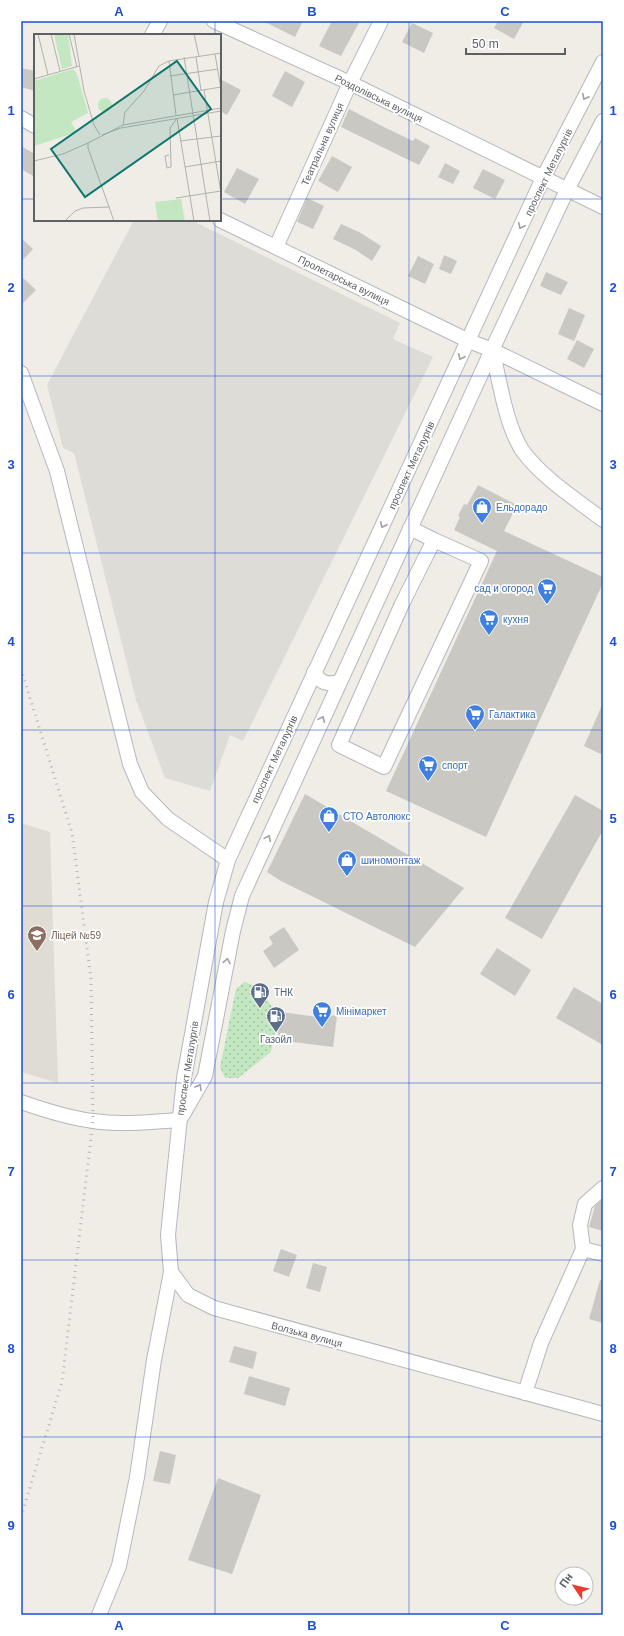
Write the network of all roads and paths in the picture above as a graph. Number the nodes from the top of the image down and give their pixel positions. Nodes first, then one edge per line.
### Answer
1 (160, 21) edge
2 (214, 21) edge
3 (381, 21) edge
4 (153, 34) edge
5 (603, 62) edge
6 (350, 83) junction
7 (21, 118) edge
8 (603, 121) edge
9 (34, 125) edge
10 (543, 178) junction
11 (567, 190) junction
12 (603, 208) edge
13 (221, 220) edge
14 (276, 247) junction
15 (469, 341) junction
16 (492, 350) junction
17 (21, 373) edge
18 (603, 404) edge
19 (603, 520) edge
20 (410, 528) junction
21 (434, 540) junction
22 (314, 672) junction
23 (339, 682) junction
24 (228, 860) junction
25 (21, 1102) edge
26 (179, 1120) junction
27 (603, 1188) edge
28 (583, 1248) junction
29 (603, 1254) edge
30 (171, 1272) junction
31 (525, 1393) junction
32 (603, 1414) edge
33 (99, 1615) edge

1 - 4 street
2 - 6 street, Роздолівська вулиця
3 - 6 street, Театральна вулиця
5 -> 10 street, проспект Металургів
6 - 10 street, Роздолівська вулиця
6 - 14 street, Театральна вулиця
7 - 9 street
8 - 11 street, проспект Металургів
10 - 11 street, Роздолівська вулиця
10 -> 15 street, проспект Металургів
11 - 12 street
11 - 16 street, проспект Металургів
13 - 14 street, Пролетарська вулиця
14 - 15 street, Пролетарська вулиця
15 - 16 street, Пролетарська вулиця
15 -> 22 street, проспект Металургів
16 - 18 street
16 - 19 street
16 - 20 street, проспект Металургів
17 - 24 street
20 - 21 street
20 - 23 street, проспект Металургів
21 - 21 street
22 - 23 street
22 - 24 street, проспект Металургів
26 -> 23 street, проспект Металургів
24 - 26 street, проспект Металургів
25 - 26 street
26 - 30 street
27 - 28 street
28 - 29 street
28 - 31 street
30 - 31 street, Волзька вулиця
30 - 33 street
31 - 32 street, Волзька вулиця

